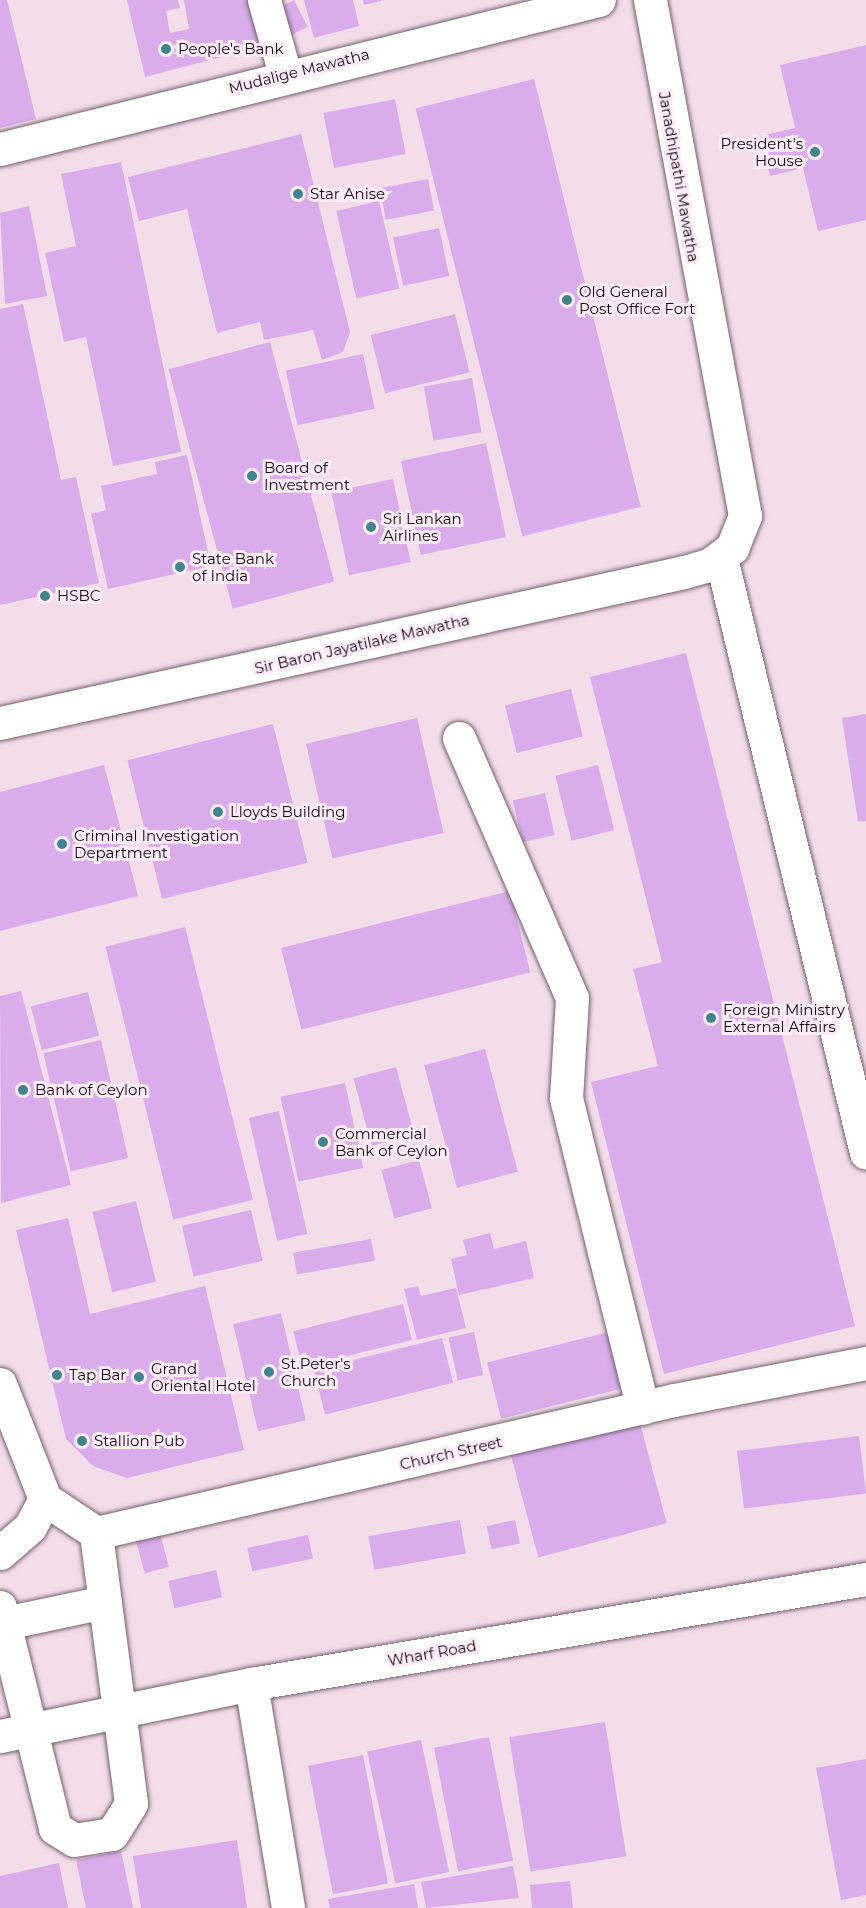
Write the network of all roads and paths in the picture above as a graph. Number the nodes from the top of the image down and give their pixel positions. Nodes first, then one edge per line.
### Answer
1 (264, 0) edge
2 (599, 0) edge
3 (650, 0) edge
4 (285, 74) junction
5 (0, 149) edge
6 (721, 558) junction
7 (0, 723) edge
8 (459, 738) dead end
9 (866, 1153) edge
10 (866, 1363) edge
11 (0, 1384) edge
12 (643, 1408) junction
13 (45, 1499) junction
14 (96, 1533) junction
15 (0, 1553) edge
16 (866, 1579) edge
17 (105, 1602) junction
18 (3, 1615) edge
19 (251, 1684) junction
20 (121, 1712) junction
21 (33, 1733) junction
22 (0, 1736) edge
23 (288, 1908) edge

1 - 4 main road
2 - 4 main road, Mudalige Mawatha
3 - 6 main road, Janadhipathi Mawatha
4 - 5 main road, Mudalige Mawatha
6 - 7 main road, Sir Baron Jayatilake Mawatha
6 - 9 main road
8 - 12 main road
10 - 12 main road, Church Street
11 - 13 main road
12 - 14 main road, Church Street
13 - 14 main road
13 - 15 main road
14 - 17 main road
16 - 19 main road, Wharf Road
17 - 18 main road
17 - 20 main road
18 - 21 main road
19 - 20 main road, Wharf Road
19 - 23 main road
20 - 21 main road, Wharf Road
20 - 21 main road
21 - 22 main road, Wharf Road

